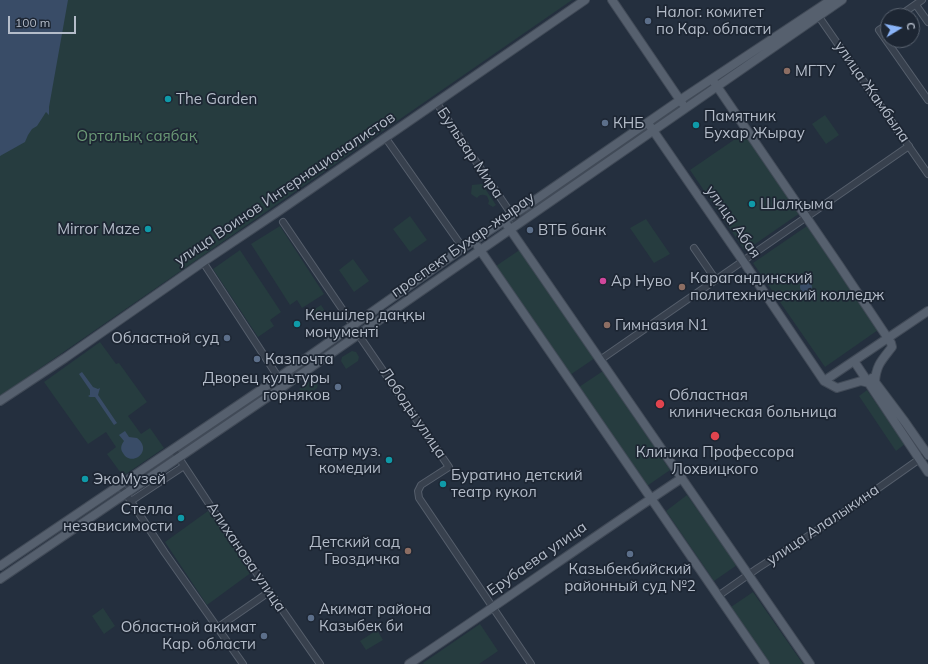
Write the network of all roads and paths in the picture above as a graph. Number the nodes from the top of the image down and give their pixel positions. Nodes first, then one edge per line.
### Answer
1 (585, 0) edge
2 (612, 0) edge
3 (831, 0) edge
4 (842, 0) edge
5 (922, 0) edge
6 (916, 5) junction
7 (911, 8) edge
8 (817, 13) junction
9 (928, 22) edge
10 (892, 48) edge
11 (712, 78) junction
12 (717, 87) junction
13 (680, 100) junction
14 (928, 100) edge
15 (436, 102) junction
16 (686, 108) junction
17 (647, 122) junction
18 (653, 131) junction
19 (385, 137) junction
20 (909, 146) junction
21 (928, 174) edge
22 (512, 216) junction
23 (806, 217) junction
24 (504, 221) junction
25 (283, 222) dead end
26 (518, 224) junction
27 (510, 230) junction
28 (474, 241) junction
29 (463, 248) junction
30 (694, 248) dead end
31 (480, 250) junction
32 (743, 261) junction
33 (203, 262) junction
34 (716, 280) junction
35 (928, 311) edge
36 (353, 325) junction
37 (358, 334) junction
38 (888, 338) junction
39 (600, 360) junction
40 (856, 360) junction
41 (279, 377) junction
42 (824, 381) junction
43 (872, 382) junction
44 (284, 386) junction
45 (0, 401) edge
46 (173, 449) junction
47 (928, 454) edge
48 (179, 458) junction
49 (920, 459) junction
50 (184, 466) junction
51 (928, 472) edge
52 (682, 478) junction
53 (120, 485) junction
54 (126, 494) junction
55 (651, 498) junction
56 (131, 502) junction
57 (0, 566) edge
58 (749, 574) junction
59 (0, 579) edge
60 (269, 592) junction
61 (718, 596) junction
62 (493, 607) junction
63 (217, 628) junction
64 (243, 664) edge
65 (320, 664) edge
66 (409, 664) edge
67 (531, 664) edge
68 (765, 664) edge
69 (810, 664) edge

1 - 15 main road, улица Воинов Интернационалистов
2 - 13 main road
3 - 8 main road, проспект Бухар-жырау
4 - 8 main road, проспект Бухар-жырау
5 - 6 street
6 - 7 street
6 - 9 street
8 - 11 main road, проспект Бухар-жырау
8 - 12 main road, проспект Бухар-жырау
8 - 20 street, улица Жамбыла
10 - 14 street
11 - 12 main road
11 - 13 main road, проспект Бухар-жырау
12 - 16 main road, проспект Бухар-жырау
12 - 23 main road
13 - 16 main road
13 - 17 main road, проспект Бухар-жырау
15 - 19 main road, улица Воинов Интернационалистов
15 - 22 street, Бульвар Мира
16 - 18 main road, проспект Бухар-жырау
17 - 18 main road, улица Абая
17 - 22 main road, проспект Бухар-жырау
18 - 26 main road, проспект Бухар-жырау
18 - 32 main road, улица Абая
19 - 29 street
19 - 33 main road, улица Воинов Интернационалистов
20 - 21 street, улица Жамбыла
20 - 23 street
22 - 24 main road, проспект Бухар-жырау
22 - 26 street, Бульвар Мира
23 - 32 street
23 - 38 main road
24 - 27 main road
24 - 28 main road, проспект Бухар-жырау
25 - 36 street
26 - 27 main road, проспект Бухар-жырау
27 - 31 main road, проспект Бухар-жырау
27 - 39 main road
28 - 29 main road, проспект Бухар-жырау
28 - 31 main road
29 - 36 main road, проспект Бухар-жырау
30 - 34 street
31 - 37 main road, проспект Бухар-жырау
31 - 55 main road
32 - 34 street
32 - 42 main road, улица Абая
33 - 41 street
33 - 45 main road, улица Воинов Интернационалистов
34 - 39 street
35 - 38 main road
36 - 41 main road, проспект Бухар-жырау
37 - 44 main road, проспект Бухар-жырау
37 - 62 street, Лободы улица
38 - 40 main road
38 - 43 main road
39 - 52 main road
40 - 42 main road
40 - 43 main road
41 - 44 street
41 - 46 main road, проспект Бухар-жырау
42 - 43 main road
43 - 47 main road
43 - 49 main road
44 - 48 main road, проспект Бухар-жырау
46 - 48 street, Алиханова улица
46 - 53 main road, проспект Бухар-жырау
47 - 49 street, улица Алалыкина
48 - 50 street, Алиханова улица
48 - 54 main road, проспект Бухар-жырау
49 - 51 main road
49 - 58 street, улица Алалыкина
50 - 56 street
50 - 60 street, Алиханова улица
52 - 55 main road, Ерубаева улица
52 - 58 main road
53 - 54 street
53 - 57 main road, проспект Бухар-жырау
54 - 56 street
54 - 59 main road, проспект Бухар-жырау
55 - 61 main road
55 - 62 main road, Ерубаева улица
56 - 63 street
58 - 61 street, улица Алалыкина
58 - 69 main road
60 - 63 street
60 - 65 street, Алиханова улица
61 - 68 main road
62 - 66 main road, Ерубаева улица
62 - 67 street, Лободы улица
63 - 64 street

